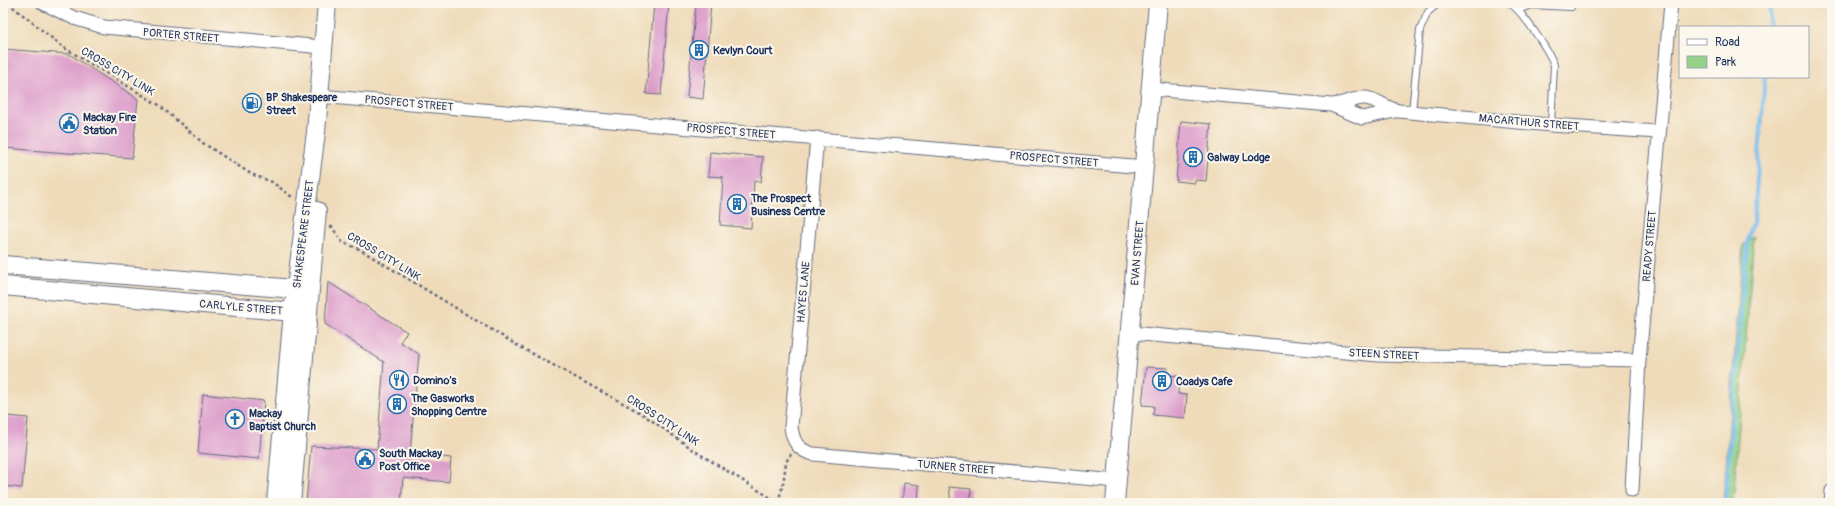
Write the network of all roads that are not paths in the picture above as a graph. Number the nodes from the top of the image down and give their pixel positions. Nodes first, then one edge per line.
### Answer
1 (43, 3) edge
2 (327, 3) edge
3 (1158, 3) edge
4 (1439, 3) edge
5 (1509, 3) edge
6 (1671, 3) edge
7 (1571, 7) dead end
8 (1518, 10) junction
9 (323, 47) junction
10 (1151, 89) junction
11 (319, 96) junction
12 (1326, 105) junction
13 (1406, 112) junction
14 (1551, 124) junction
15 (316, 132) junction
16 (1658, 132) junction
17 (818, 138) junction
18 (1144, 167) junction
19 (3, 265) edge
20 (3, 286) edge
21 (266, 287) junction
22 (302, 294) junction
23 (264, 309) junction
24 (293, 312) junction
25 (1130, 333) junction
26 (1639, 360) junction
27 (796, 445) joint
28 (1117, 481) junction
29 (1632, 490) dead end
30 (1832, 491) edge
31 (276, 503) edge
32 (291, 503) edge
33 (1115, 503) edge
34 (1831, 503) edge

1 - 9 street, PORTER STREET
2 - 9 street, SHAKESPEARE STREET
3 - 10 street, EVAN STREET
4 - 13 lane
5 - 8 lane
6 - 16 street, READY STREET
7 - 8 lane
8 - 14 lane
9 - 11 street, SHAKESPEARE STREET
10 - 12 street, MACARTHUR STREET
10 - 18 street, EVAN STREET
11 - 15 street, SHAKESPEARE STREET
11 - 17 street, PROSPECT STREET
12 - 13 street, MACARTHUR STREET
12 - 13 street, MACARTHUR STREET
13 - 14 street, MACARTHUR STREET
14 - 16 street, MACARTHUR STREET
15 - 22 street, SHAKESPEARE STREET
15 - 22 street, SHAKESPEARE STREET
16 - 26 street, READY STREET
17 - 18 street, PROSPECT STREET
17 - 27 street, HAYES LANE
18 - 25 street, EVAN STREET
19 - 21 street, CARLYLE STREET
20 - 23 street, CARLYLE STREET
21 - 22 street, CARLYLE STREET
21 - 23 street
22 - 24 street, SHAKESPEARE STREET
22 - 32 street, SHAKESPEARE STREET
23 - 24 street, CARLYLE STREET
24 - 31 street, SHAKESPEARE STREET
25 - 26 street, STEEN STREET
25 - 28 street, EVAN STREET
26 - 29 street, READY STREET
27 - 28 street, TURNER STREET
28 - 33 street, EVAN STREET
30 - 34 street

